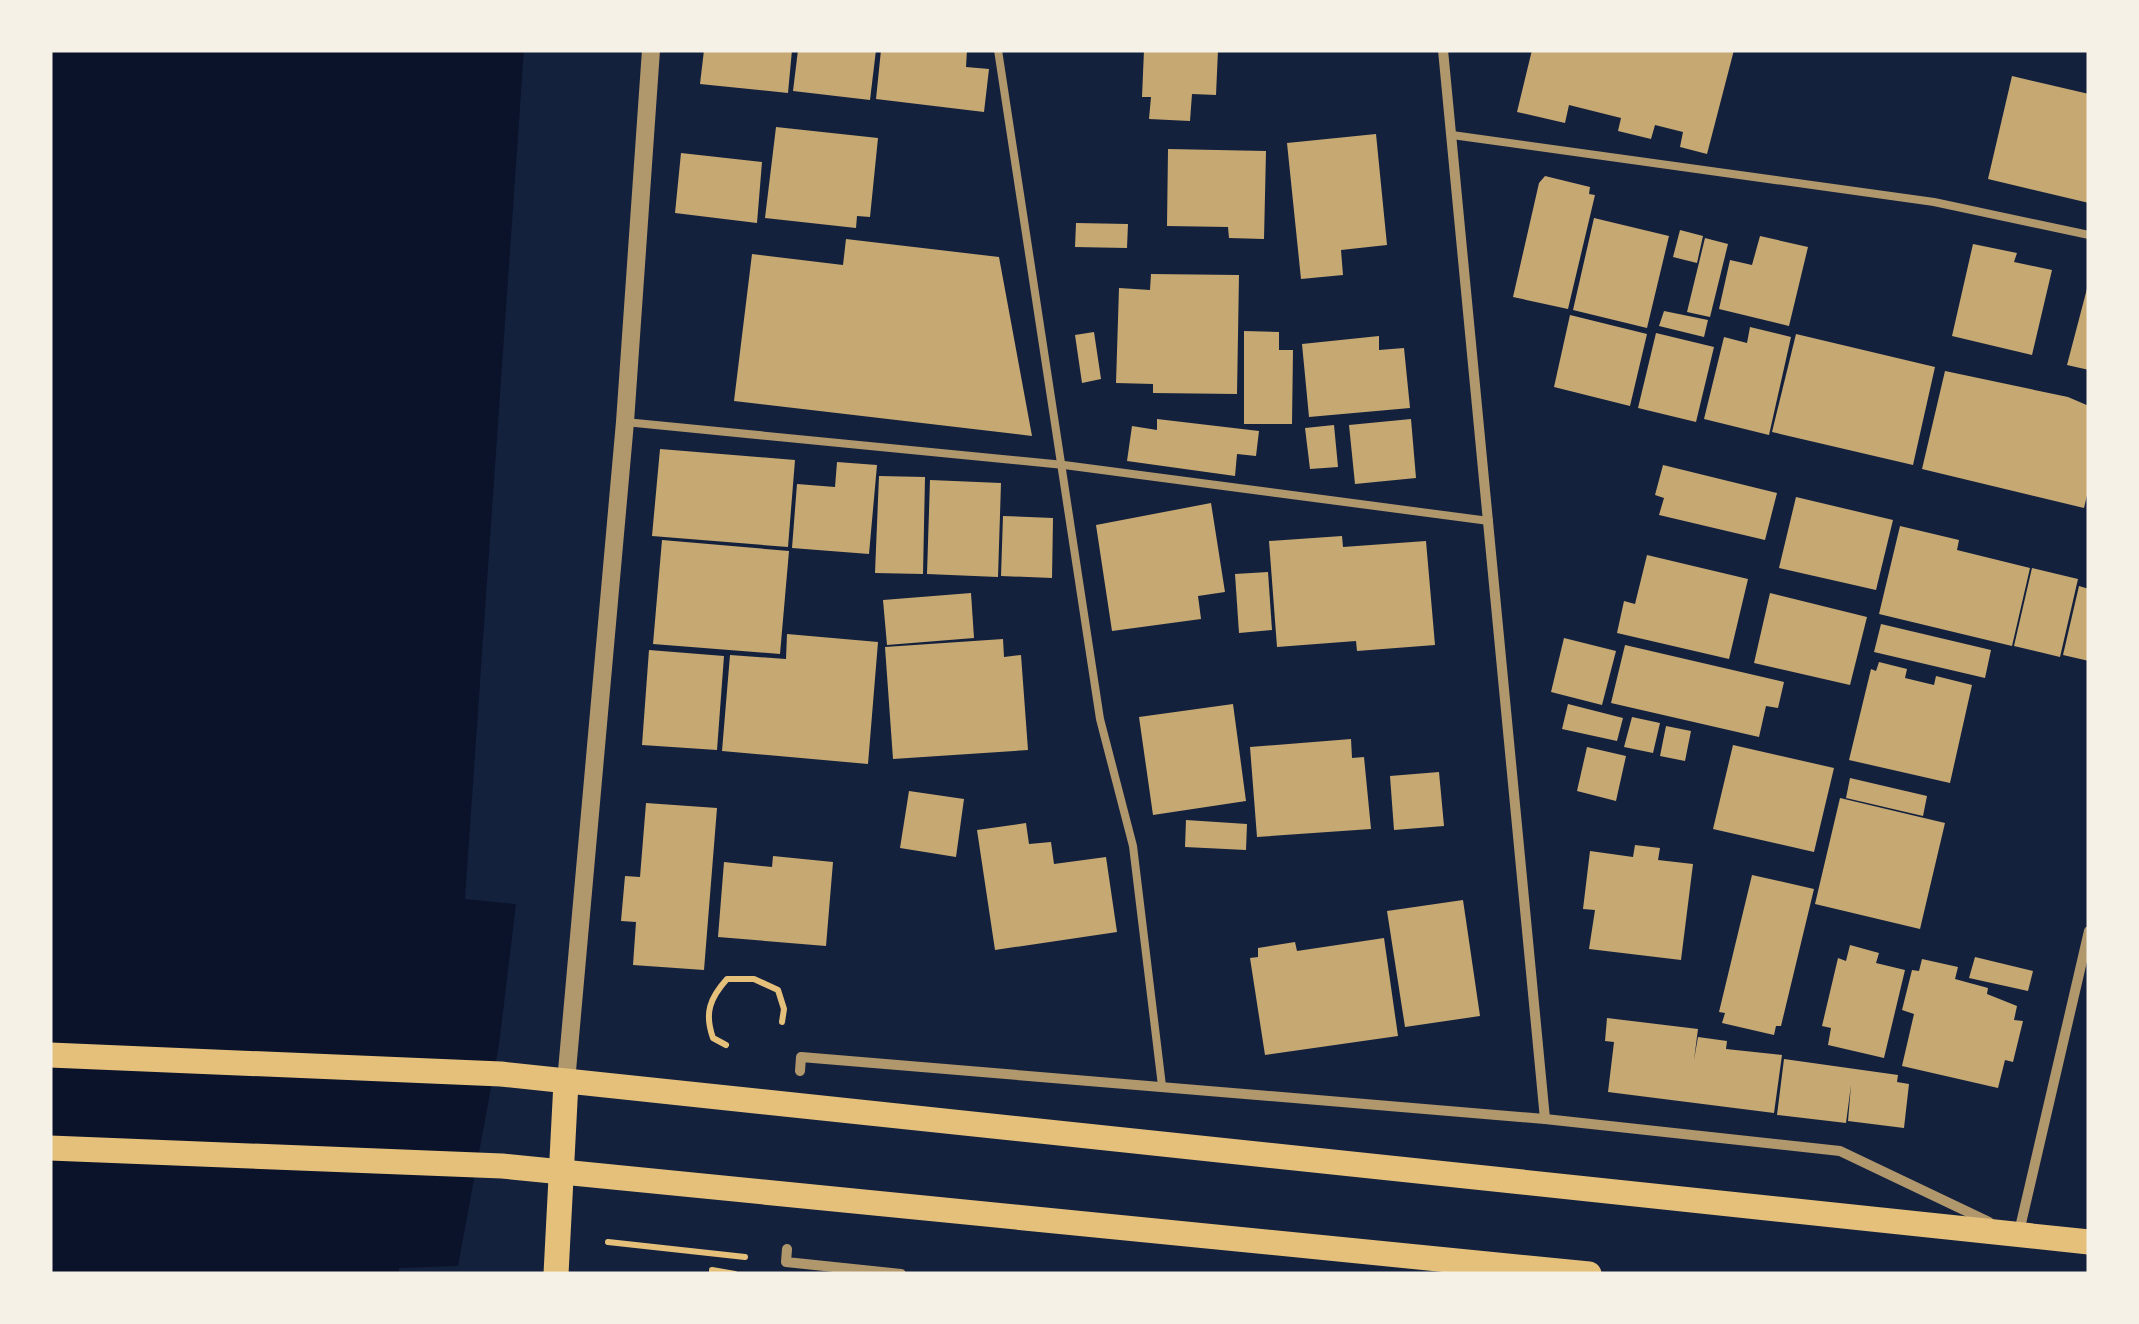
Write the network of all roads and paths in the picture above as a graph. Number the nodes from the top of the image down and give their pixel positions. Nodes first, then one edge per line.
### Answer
1 (651, 50) edge
2 (998, 50) edge
3 (1443, 50) edge
4 (1452, 135) junction
5 (2089, 234) edge
6 (625, 422) junction
7 (1064, 466) junction
8 (1489, 521) junction
9 (2089, 931) edge
10 (780, 1033) dead end
11 (50, 1055) edge
12 (801, 1057) junction
13 (800, 1071) dead end
14 (566, 1082) junction
15 (1162, 1086) junction
16 (1545, 1119) junction
17 (50, 1148) edge
18 (560, 1173) junction
19 (2018, 1236) junction
20 (2089, 1242) edge
21 (615, 1243) dead end
22 (787, 1248) dead end
23 (786, 1262) junction
24 (556, 1274) edge
25 (712, 1274) edge
26 (735, 1274) edge
27 (901, 1274) edge
28 (1589, 1274) edge

1 - 6 street
2 - 7 lane
3 - 4 street
4 - 5 lane
4 - 8 street
6 - 7 lane
6 - 14 street
7 - 8 lane
7 - 15 lane
8 - 16 street
9 - 19 street
10 - 12 path
11 - 14 main road
12 - 13 street
12 - 15 street
14 - 18 main road
14 - 19 main road
15 - 16 street
16 - 19 street
17 - 18 main road
18 - 24 main road
18 - 28 main road
19 - 20 main road
21 - 23 path
22 - 23 street
23 - 27 street
25 - 26 path

